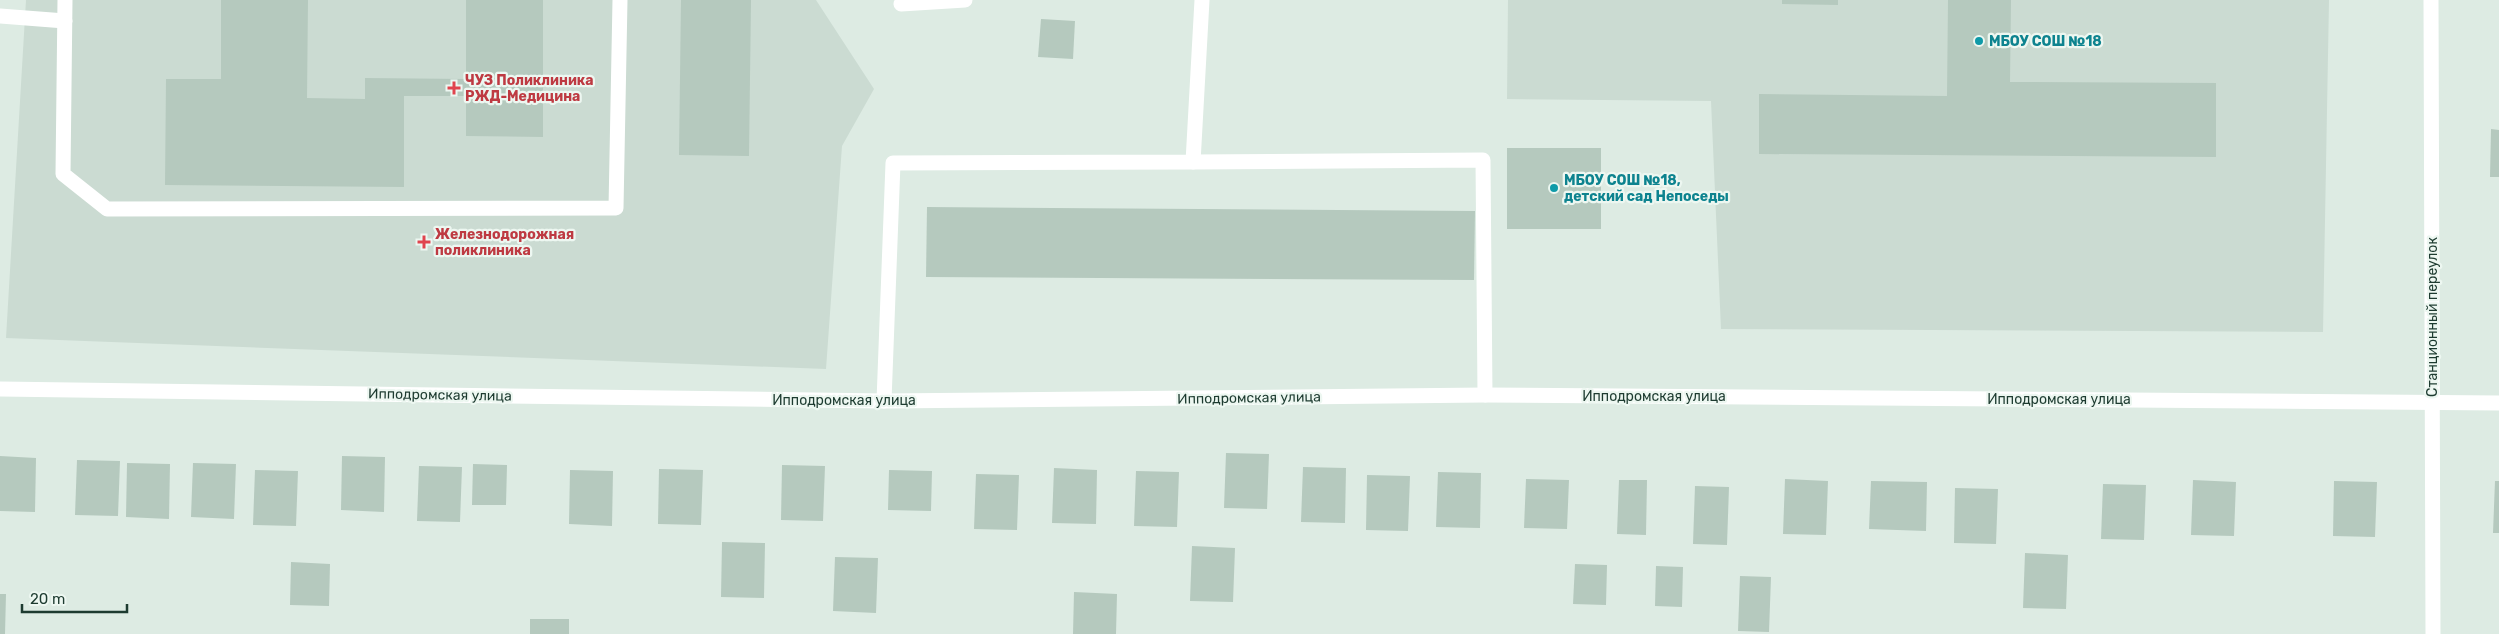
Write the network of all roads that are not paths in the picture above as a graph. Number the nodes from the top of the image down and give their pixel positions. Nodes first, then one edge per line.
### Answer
1 (65, 0) edge
2 (620, 0) edge
3 (965, 0) edge
4 (1202, 0) edge
5 (2431, 0) edge
6 (901, 4) dead end
7 (0, 16) edge
8 (65, 21) junction
9 (1193, 162) junction
10 (0, 389) edge
11 (1485, 395) junction
12 (884, 401) junction
13 (2433, 402) junction
14 (2499, 403) edge
15 (2433, 634) edge

1 - 8 street
2 - 8 street
3 - 6 street
4 - 9 street
5 - 13 street, Станционный переулок
7 - 8 street
9 - 11 street
9 - 12 street
10 - 12 street, Ипподромская улица
11 - 12 street, Ипподромская улица
11 - 13 street, Ипподромская улица
13 - 14 street, Ипподромская улица
13 - 15 street, Станционный переулок

